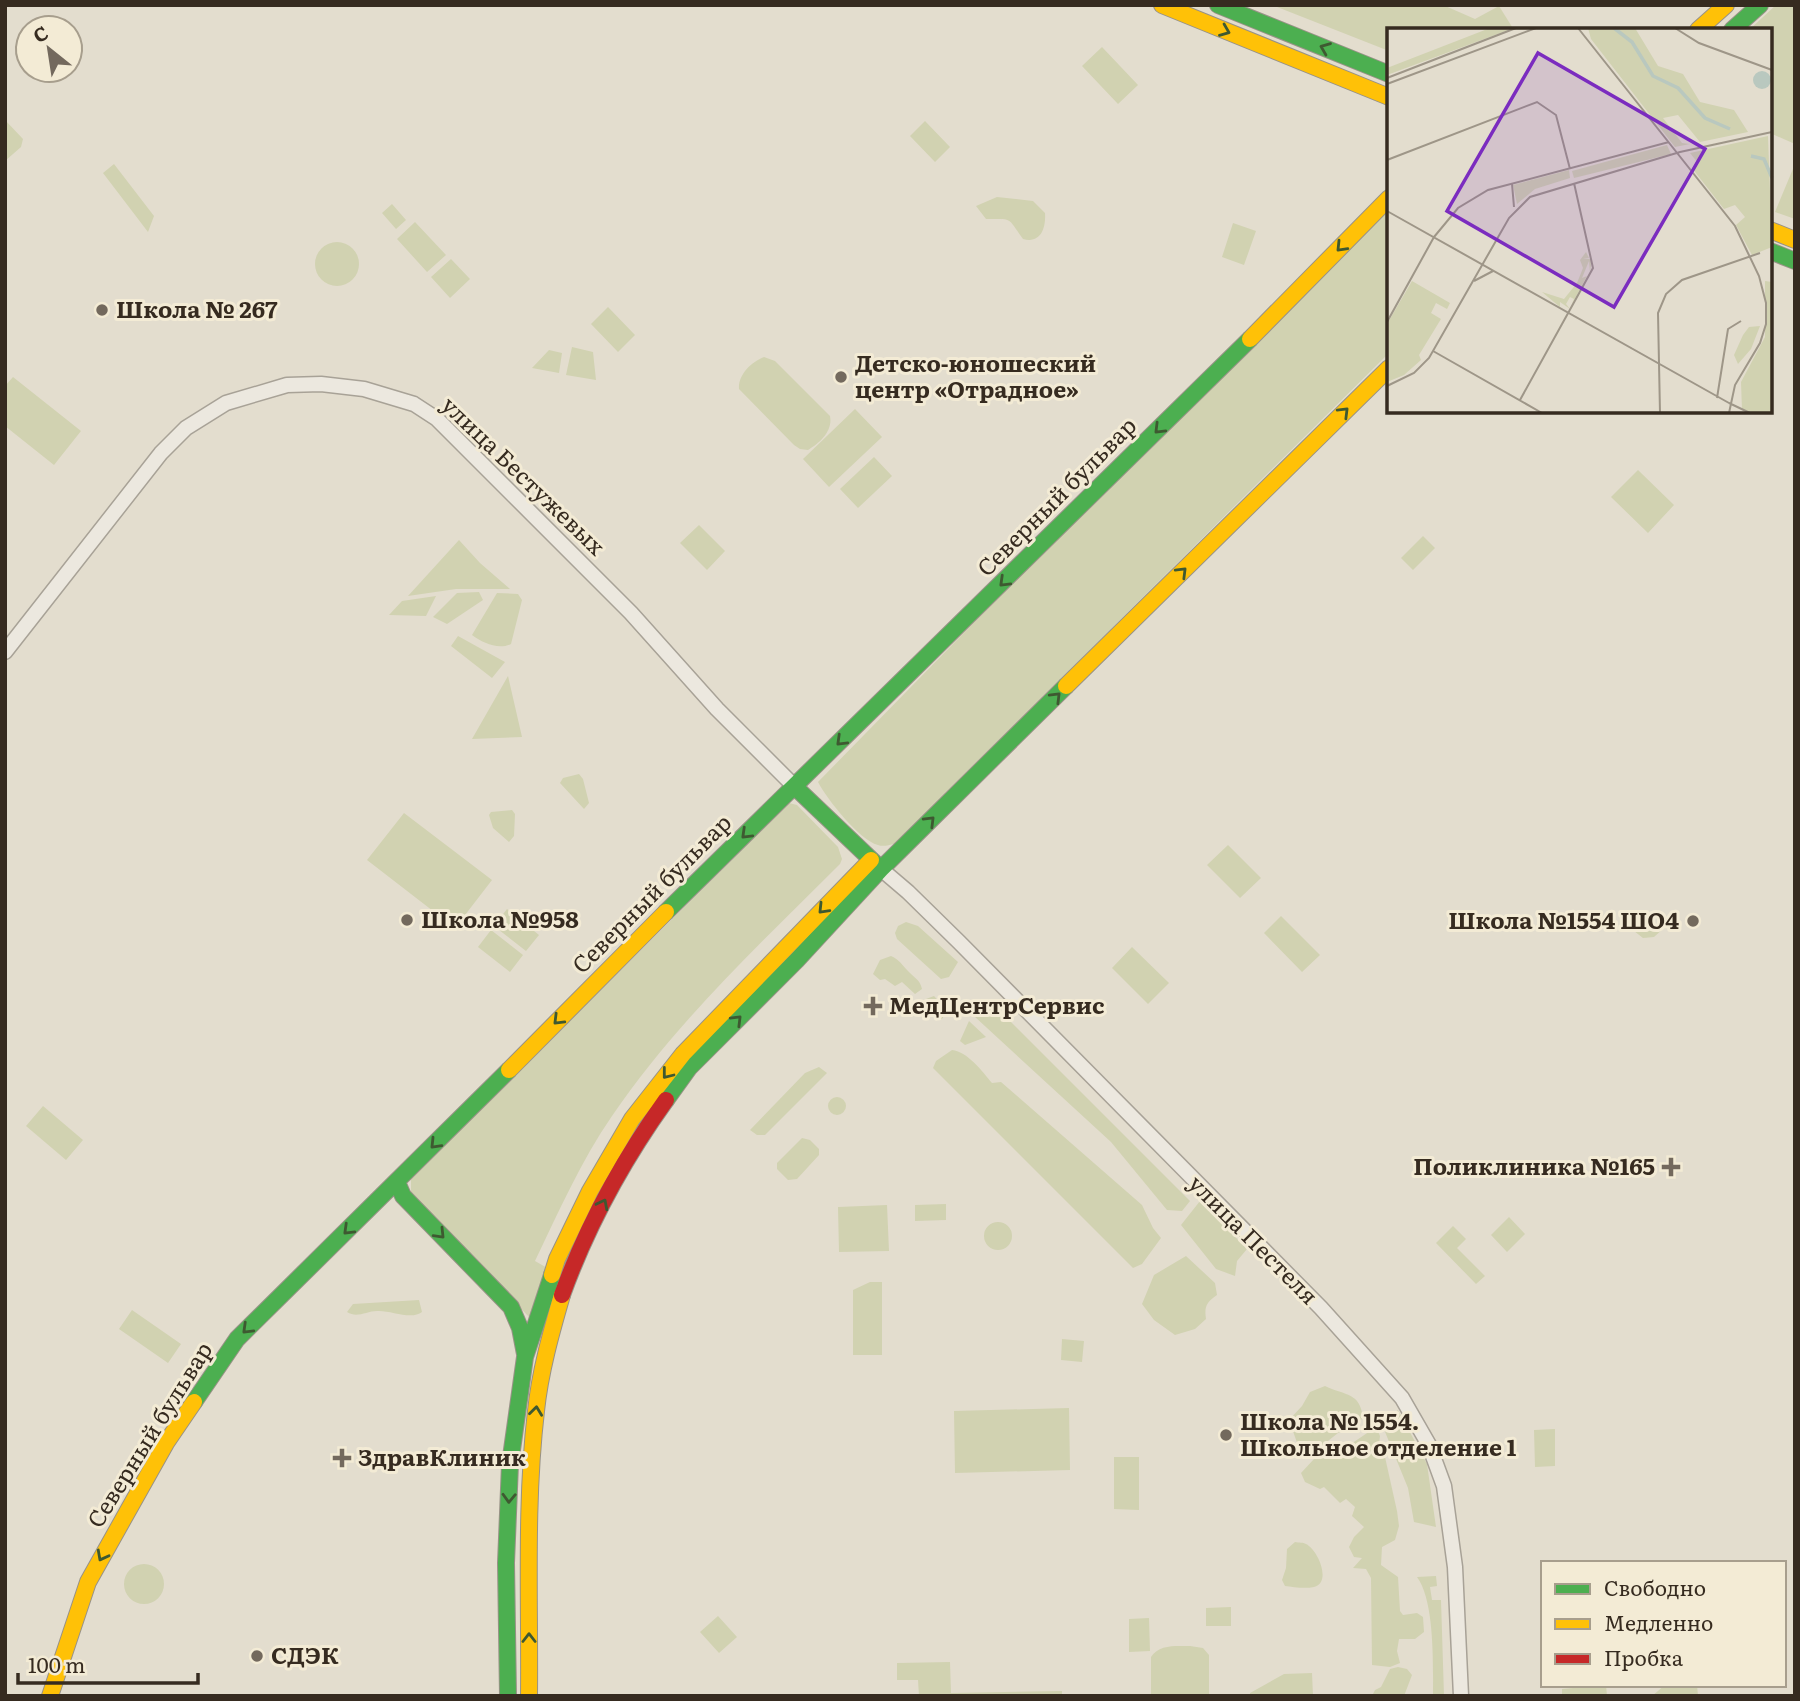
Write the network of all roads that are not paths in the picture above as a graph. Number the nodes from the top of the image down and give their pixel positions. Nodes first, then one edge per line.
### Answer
1 (1162, 5) edge
2 (1218, 5) edge
3 (1726, 5) edge
4 (1760, 5) edge
5 (1700, 28) edge
6 (1734, 28) edge
7 (1387, 73) edge
8 (1387, 96) edge
9 (1387, 200) edge
10 (1772, 231) edge
11 (1795, 240) edge
12 (1772, 252) edge
13 (1795, 261) edge
14 (1387, 370) edge
15 (5, 652) edge
16 (795, 787) junction
17 (876, 865) junction
18 (397, 1182) junction
19 (525, 1357) junction
20 (50, 1696) edge
21 (508, 1696) edge
22 (529, 1696) edge
23 (1461, 1696) edge

1 -> 8 main road
7 -> 2 main road
3 - 5 main road
4 - 6 main road
9 -> 16 main road, Северный бульвар
10 - 11 main road
12 - 13 main road
17 -> 14 main road
15 - 16 street, улица Бестужевых
16 - 17 main road, улица Бестужевых
16 -> 18 main road, Северный бульвар
17 -> 19 main road
22 -> 17 main road
17 - 23 street, улица Пестеля
18 -> 19 main road
18 -> 20 main road, Северный бульвар
19 -> 21 main road

